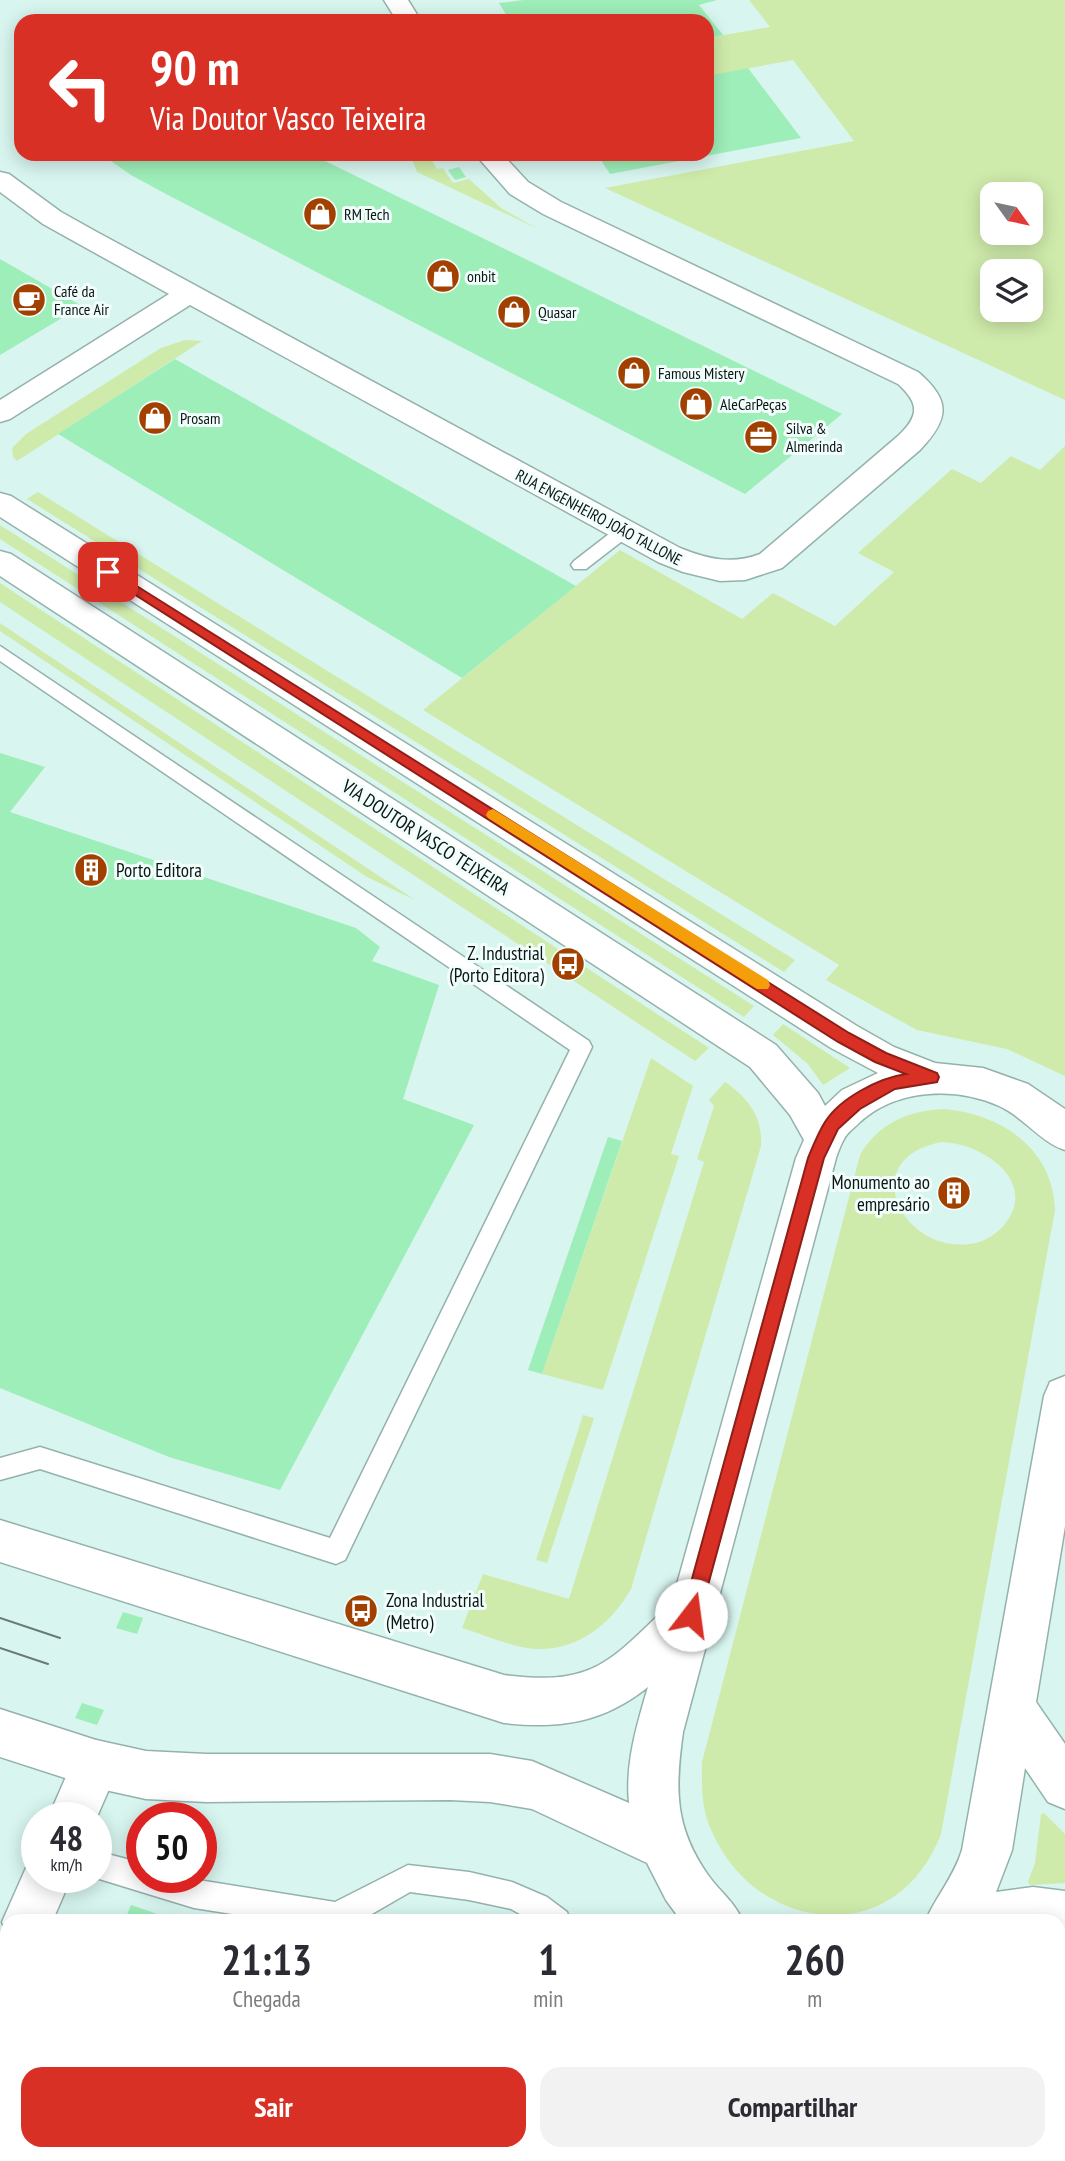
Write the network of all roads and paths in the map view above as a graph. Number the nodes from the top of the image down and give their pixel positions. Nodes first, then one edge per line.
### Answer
1 (494, 161) edge
2 (0, 180) edge
3 (190, 294) junction
4 (0, 413) edge
5 (0, 503) edge
6 (624, 531) junction
7 (0, 561) edge
8 (580, 565) dead end
9 (0, 652) edge
10 (932, 1077) junction
11 (1065, 1134) edge
12 (824, 1141) junction
13 (1064, 1409) edge
14 (0, 1469) edge
15 (0, 1541) edge
16 (691, 1615) junction
17 (1012, 1707) junction
18 (0, 1732) edge
19 (96, 1764) junction
20 (1065, 1785) edge
21 (79, 1802) edge
22 (667, 1847) junction
23 (40, 1893) edge
24 (191, 1893) edge
25 (259, 1913) edge
26 (30, 1914) edge
27 (349, 1914) edge
28 (546, 1914) edge
29 (706, 1914) edge
30 (957, 1914) edge
31 (1017, 1914) edge
32 (1049, 1914) edge

1 - 6 main road, RUA ENGENHEIRO JOÃO TALLONE
2 - 3 main road, RUA ENGENHEIRO JOÃO TALLONE
3 - 4 main road
3 - 6 main road, RUA ENGENHEIRO JOÃO TALLONE
5 - 10 main road
6 - 8 lane
7 - 12 main road, VIA DOUTOR VASCO TEIXEIRA
9 - 14 lane
10 - 11 main road
10 - 12 main road
12 - 16 main road
13 - 17 main road
15 - 16 main road
16 - 22 main road
17 - 20 main road
17 - 30 main road
18 - 19 main road
19 - 21 main road
19 - 22 main road
22 - 29 main road
23 - 26 main road
24 - 25 lane
27 - 28 lane
31 - 32 main road

